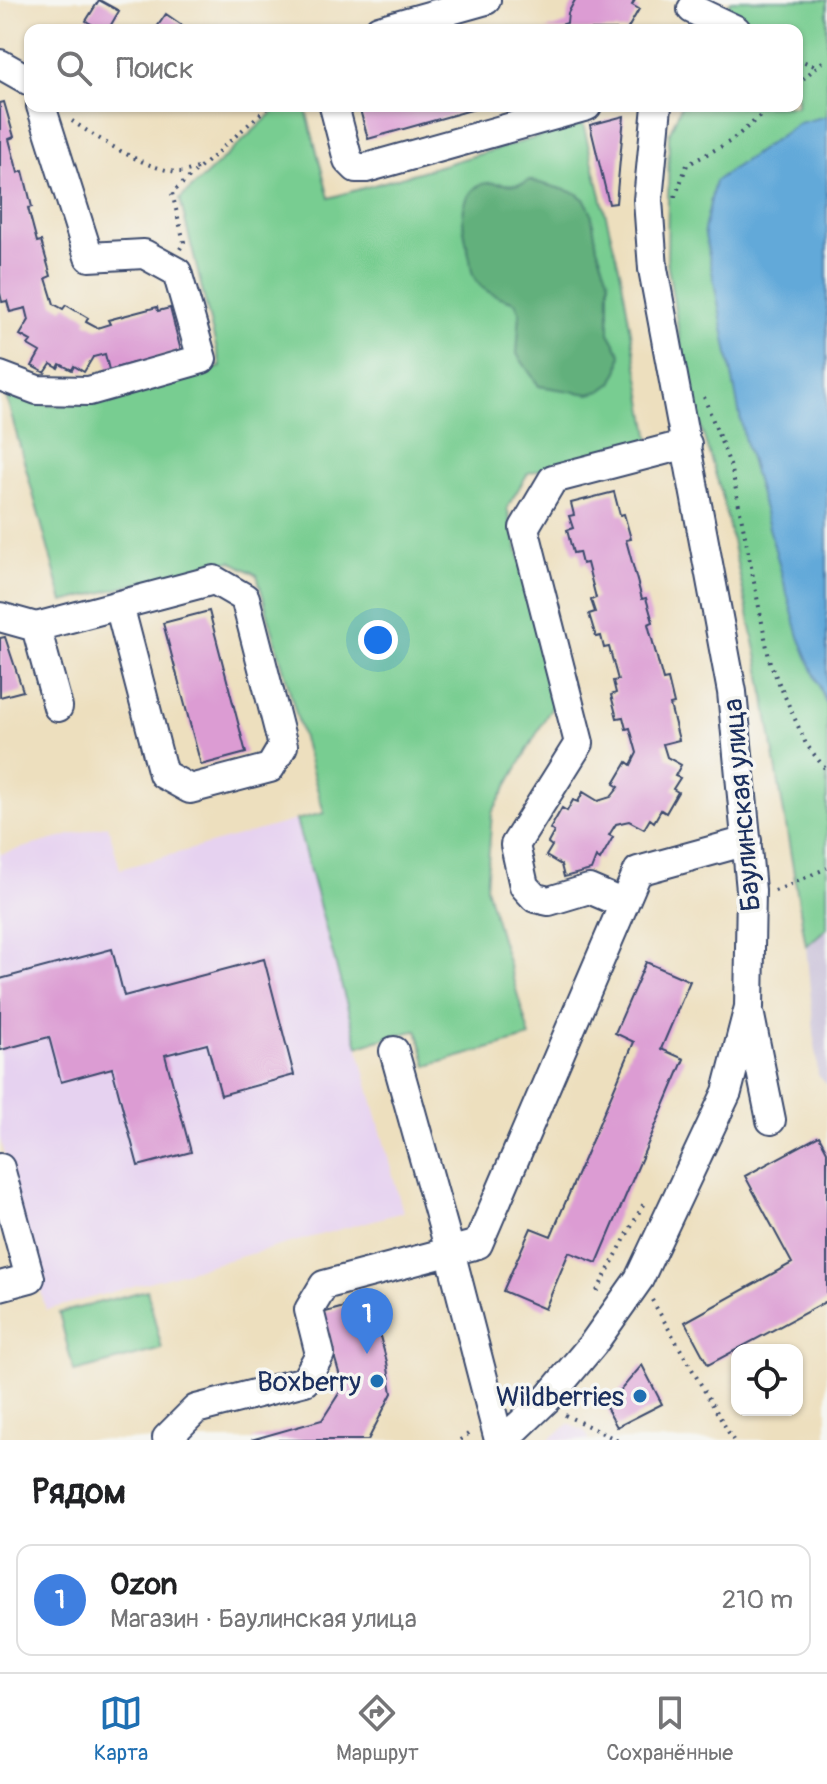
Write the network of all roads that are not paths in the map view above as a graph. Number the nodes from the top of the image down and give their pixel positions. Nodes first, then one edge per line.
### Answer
1 (486, 0) edge
2 (691, 13) edge
3 (400, 24) edge
4 (720, 24) edge
5 (0, 64) edge
6 (24, 78) edge
7 (43, 112) edge
8 (336, 112) edge
9 (566, 112) edge
10 (656, 112) edge
11 (0, 376) edge
12 (687, 444) junction
13 (119, 605) junction
14 (0, 617) edge
15 (36, 627) junction
16 (58, 707) dead end
17 (747, 841) junction
18 (624, 904) junction
19 (749, 1007) junction
20 (394, 1051) dead end
21 (771, 1120) dead end
22 (0, 1168) edge
23 (450, 1251) junction
24 (0, 1286) edge
25 (164, 1439) edge
26 (502, 1440) edge

1 - 3 street
2 - 4 street
5 - 6 street
7 - 11 street
8 - 9 street
10 - 12 street, Баулинская улица
12 - 17 street, Баулинская улица
12 - 18 street
13 - 13 street
13 - 15 street
14 - 15 street
15 - 16 street
17 - 18 street
17 - 19 street, Баулинская улица
18 - 23 street
19 - 21 street
19 - 26 street, Баулинская улица
20 - 23 street
22 - 24 street
23 - 25 street
23 - 26 street

